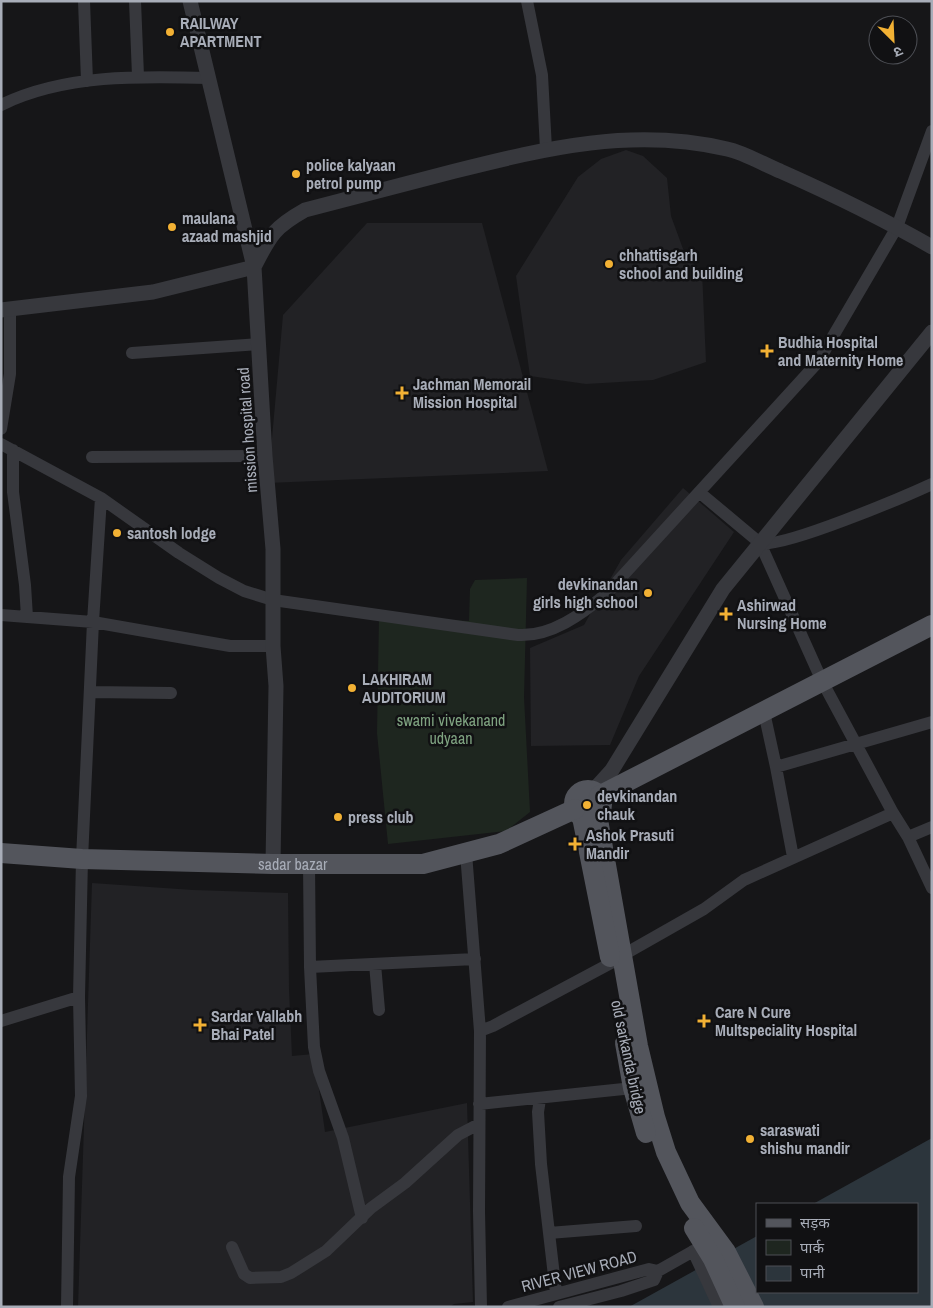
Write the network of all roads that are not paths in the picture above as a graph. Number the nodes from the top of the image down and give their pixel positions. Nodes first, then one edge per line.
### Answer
1 (84, 1) edge
2 (135, 1) edge
3 (190, 1) edge
4 (527, 1) edge
5 (138, 76) junction
6 (209, 78) junction
7 (87, 81) junction
8 (1, 105) edge
9 (932, 130) edge
10 (546, 149) junction
11 (897, 227) junction
12 (932, 248) edge
13 (254, 268) junction
14 (6, 309) edge
15 (932, 332) edge
16 (259, 344) junction
17 (132, 354) dead end
18 (1, 429) edge
19 (1, 444) edge
20 (13, 450) junction
21 (265, 456) junction
22 (92, 457) dead end
23 (932, 484) edge
24 (699, 492) junction
25 (101, 498) junction
26 (760, 543) junction
27 (273, 600) junction
28 (1, 615) edge
29 (27, 617) junction
30 (93, 622) junction
31 (932, 625) edge
32 (273, 646) junction
33 (822, 680) junction
34 (90, 692) junction
35 (171, 693) dead end
36 (764, 712) junction
37 (932, 722) edge
38 (855, 743) junction
39 (776, 767) junction
40 (589, 806) junction
41 (893, 813) junction
42 (932, 827) edge
43 (908, 837) junction
44 (1, 853) edge
45 (466, 853) junction
46 (793, 857) junction
47 (82, 859) junction
48 (273, 864) junction
49 (309, 864) junction
50 (932, 888) edge
51 (475, 959) junction
52 (617, 959) junction
53 (375, 964) junction
54 (310, 967) junction
55 (79, 998) junction
56 (379, 1010) dead end
57 (1, 1021) edge
58 (480, 1031) junction
59 (632, 1088) junction
60 (540, 1098) junction
61 (479, 1104) junction
62 (479, 1124) junction
63 (362, 1218) junction
64 (636, 1226) dead end
65 (549, 1233) junction
66 (232, 1247) dead end
67 (709, 1252) junction
68 (658, 1271) junction
69 (556, 1293) junction
70 (67, 1307) edge
71 (481, 1307) edge
72 (508, 1307) edge
73 (559, 1307) edge
74 (719, 1307) edge
75 (735, 1307) edge
76 (754, 1307) edge

1 - 7 street
2 - 5 street
3 - 6 street, mission hospital road
4 - 10 street
5 - 6 street
5 - 7 street
6 - 13 street, mission hospital road
7 - 8 street
9 - 11 street
10 - 11 street
10 - 13 street
11 - 12 street
11 - 24 street
13 - 14 street
13 - 16 street, mission hospital road
14 - 18 street
15 - 26 street
16 - 17 street
16 - 21 street, mission hospital road
19 - 20 street
20 - 25 street
20 - 29 street
21 - 22 street
21 - 27 street, mission hospital road
23 - 26 street
24 - 26 street
24 - 27 street
25 - 27 street
25 - 30 street
26 - 33 street
26 - 40 street
27 - 32 street, mission hospital road
28 - 29 street
29 - 30 street
30 - 32 street
30 - 34 street
31 - 33 main road, sadar bazar
32 - 48 street, mission hospital road
33 - 36 main road, sadar bazar
33 - 38 street
34 - 35 street
34 - 47 street
36 - 39 street
36 - 40 main road, sadar bazar
37 - 38 street
38 - 39 street
38 - 41 street
39 - 46 street
40 - 45 main road, sadar bazar
40 - 52 main road, old sarkanda bridge
41 - 43 street
41 - 46 street
42 - 43 street
43 - 50 street
44 - 47 main road, sadar bazar
45 - 49 main road, sadar bazar
45 - 51 street
46 - 52 street
47 - 48 main road, sadar bazar
47 - 55 street
48 - 49 main road, sadar bazar
49 - 54 street
51 - 53 street
51 - 58 street
52 - 58 street
52 - 59 main road, old sarkanda bridge
52 - 67 main road
53 - 54 street
53 - 56 street
54 - 63 street
55 - 57 street
55 - 70 street
58 - 61 street
59 - 60 street
59 - 67 main road, old sarkanda bridge
60 - 61 street
60 - 65 street
61 - 62 street
62 - 63 street
62 - 71 street
63 - 66 street
64 - 65 street
65 - 69 street
67 - 68 street, RIVER VIEW ROAD
67 - 74 street
67 - 75 main road, old sarkanda bridge
67 - 76 main road
68 - 69 street, RIVER VIEW ROAD
68 - 73 street, RIVER VIEW ROAD
69 - 72 street, RIVER VIEW ROAD

